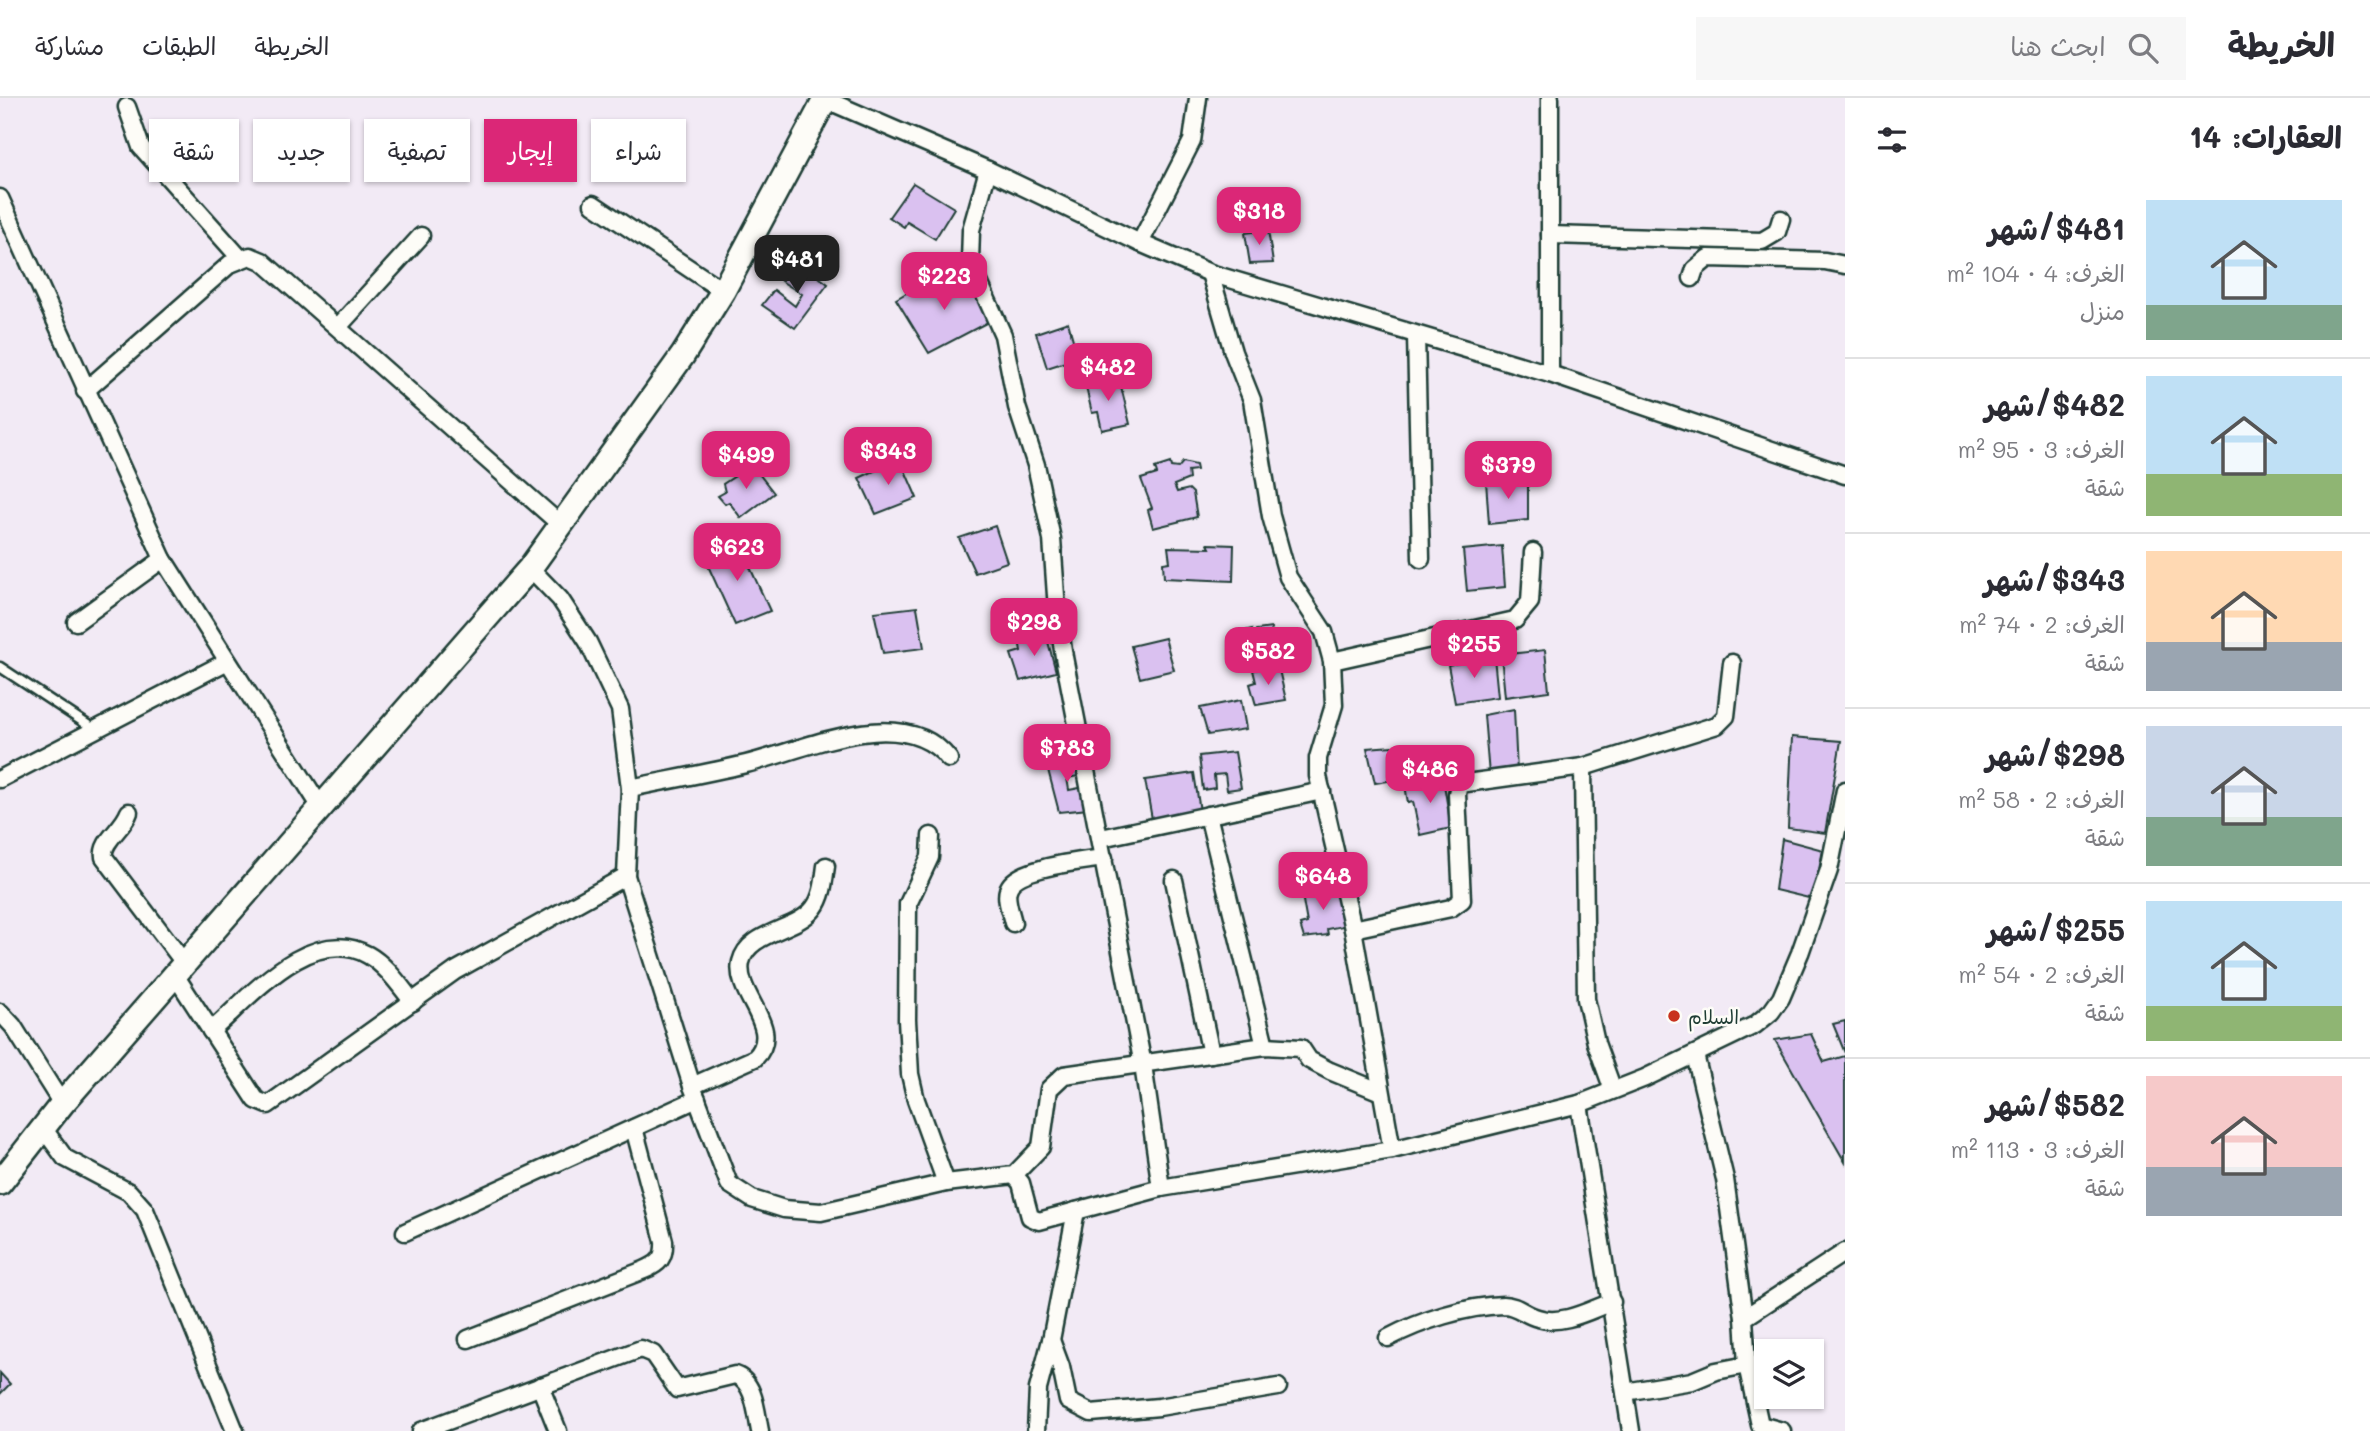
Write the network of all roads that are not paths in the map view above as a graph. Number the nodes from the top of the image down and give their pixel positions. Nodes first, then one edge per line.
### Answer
1 (1198, 98) edge
2 (1550, 98) edge
3 (825, 99) edge
4 (127, 107) dead end
5 (988, 170) junction
6 (0, 198) edge
7 (593, 204) dead end
8 (1782, 219) dead end
9 (1550, 235) junction
10 (421, 236) dead end
11 (1140, 243) junction
12 (240, 258) junction
13 (1845, 265) edge
14 (1210, 273) junction
15 (1692, 278) dead end
16 (723, 291) junction
17 (338, 327) junction
18 (1416, 335) junction
19 (1550, 374) junction
20 (85, 391) junction
21 (1845, 475) edge
22 (561, 525) junction
23 (1533, 552) dead end
24 (163, 559) junction
25 (1421, 559) dead end
26 (530, 568) junction
27 (76, 622) dead end
28 (1332, 661) junction
29 (226, 662) junction
30 (1732, 663) dead end
31 (0, 667) edge
32 (95, 730) junction
33 (949, 759) dead end
34 (1583, 767) junction
35 (0, 779) edge
36 (631, 788) junction
37 (1845, 790) edge
38 (1322, 791) junction
39 (322, 809) junction
40 (129, 812) dead end
41 (1208, 815) junction
42 (931, 836) dead end
43 (1101, 838) junction
44 (1104, 858) junction
45 (826, 866) dead end
46 (1837, 871) edge
47 (626, 876) junction
48 (1174, 880) dead end
49 (1013, 923) dead end
50 (1353, 929) junction
51 (180, 969) junction
52 (413, 1002) junction
53 (0, 1012) edge
54 (211, 1031) junction
55 (1265, 1046) junction
56 (1211, 1054) junction
57 (1695, 1055) junction
58 (1143, 1065) junction
59 (1613, 1090) junction
60 (694, 1092) junction
61 (1381, 1092) junction
62 (62, 1104) junction
63 (1579, 1104) junction
64 (43, 1128) junction
65 (634, 1128) junction
66 (1392, 1150) junction
67 (1014, 1175) junction
68 (0, 1183) edge
69 (946, 1183) junction
70 (1161, 1188) junction
71 (1076, 1211) junction
72 (405, 1232) dead end
73 (1845, 1252) edge
74 (1612, 1302) junction
75 (1744, 1318) junction
76 (1388, 1338) dead end
77 (468, 1339) dead end
78 (1051, 1340) junction
79 (1747, 1365) junction
80 (540, 1386) junction
81 (1278, 1387) dead end
82 (1625, 1392) junction
83 (455, 1424) edge
84 (235, 1431) edge
85 (421, 1431) edge
86 (558, 1431) edge
87 (760, 1431) edge
88 (1036, 1431) edge
89 (1631, 1431) edge
90 (1782, 1431) edge

1 - 11 street
2 - 9 street
3 - 5 street
3 - 16 street
4 - 12 street
5 - 11 street
5 - 43 street
6 - 20 street
7 - 16 street
8 - 9 street
9 - 19 street
10 - 17 street
11 - 14 street
12 - 17 street
12 - 20 street
13 - 15 street
14 - 18 street
14 - 28 street
16 - 22 street
17 - 22 street
18 - 19 street
18 - 25 street
19 - 21 street
20 - 24 street
22 - 26 street
23 - 28 street
24 - 27 street
24 - 29 street
26 - 36 street
26 - 39 street
28 - 38 street
29 - 32 street
29 - 39 street
30 - 34 street
31 - 32 lane
32 - 35 street
33 - 36 street
34 - 50 street
34 - 59 street
36 - 47 street
37 - 46 street
38 - 41 street
38 - 50 street
39 - 51 street
40 - 51 street
41 - 43 street
41 - 55 street
42 - 69 street
43 - 44 street
44 - 49 street
44 - 58 street
45 - 60 street
46 - 57 street
47 - 52 street
47 - 60 street
48 - 56 street
50 - 61 street
51 - 54 street
51 - 62 street
52 - 54 street
52 - 54 street
53 - 62 street
55 - 56 street
55 - 61 street
56 - 58 street
57 - 59 street
57 - 75 street
58 - 67 street
58 - 70 street
59 - 63 street
60 - 65 street
60 - 69 street
61 - 66 street
62 - 64 street
63 - 66 street
63 - 74 street
64 - 68 street
64 - 84 street
65 - 72 street
65 - 77 street
66 - 70 street
67 - 69 street
67 - 71 street
70 - 71 street
71 - 78 street
73 - 75 street
74 - 76 street
74 - 82 street
75 - 79 street
78 - 81 street
78 - 88 street
79 - 82 street
79 - 90 street
80 - 83 street
80 - 86 street
80 - 87 street
82 - 89 street
83 - 85 street

